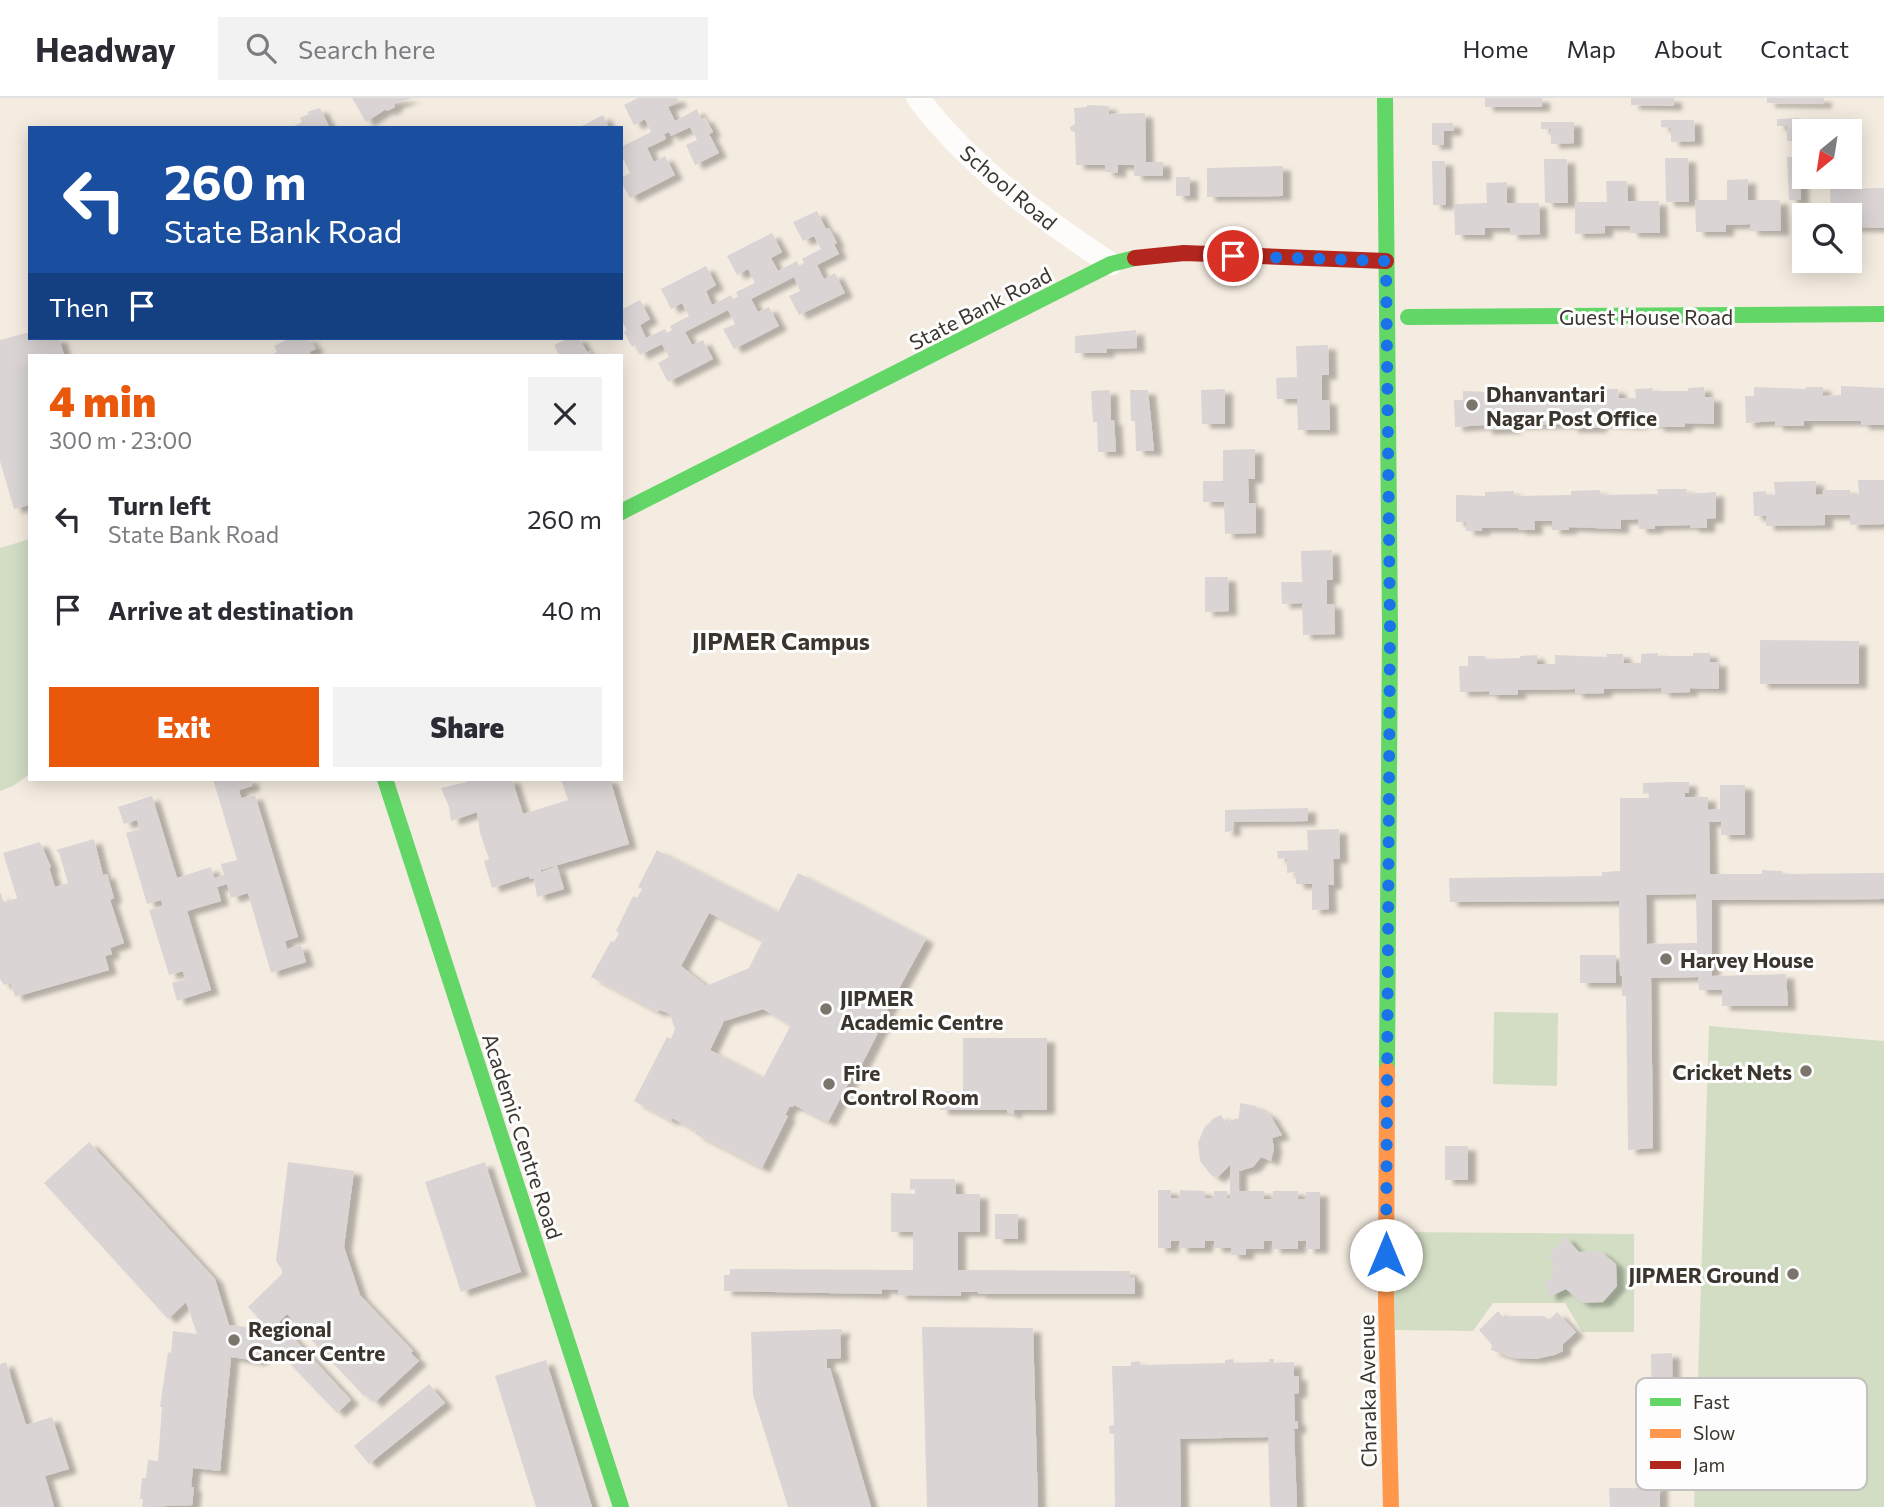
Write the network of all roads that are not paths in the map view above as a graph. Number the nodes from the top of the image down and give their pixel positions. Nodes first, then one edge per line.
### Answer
1 (918, 98) edge
2 (1385, 98) edge
3 (1386, 261) junction
4 (1111, 264) junction
5 (1387, 305) junction
6 (1884, 314) edge
7 (1409, 317) junction
8 (1387, 332) junction
9 (623, 511) edge
10 (386, 781) edge
11 (621, 1507) edge
12 (1391, 1507) edge

1 - 4 street, School Road
2 - 3 street, Charaka Avenue
3 - 4 street, State Bank Road
3 - 5 street, Charaka Avenue
4 - 9 street, State Bank Road
5 - 7 street, Guest House Road
5 - 8 street, Charaka Avenue
6 - 7 street, Guest House Road
7 - 8 street
8 - 12 street, Charaka Avenue
10 - 11 street, Academic Centre Road

